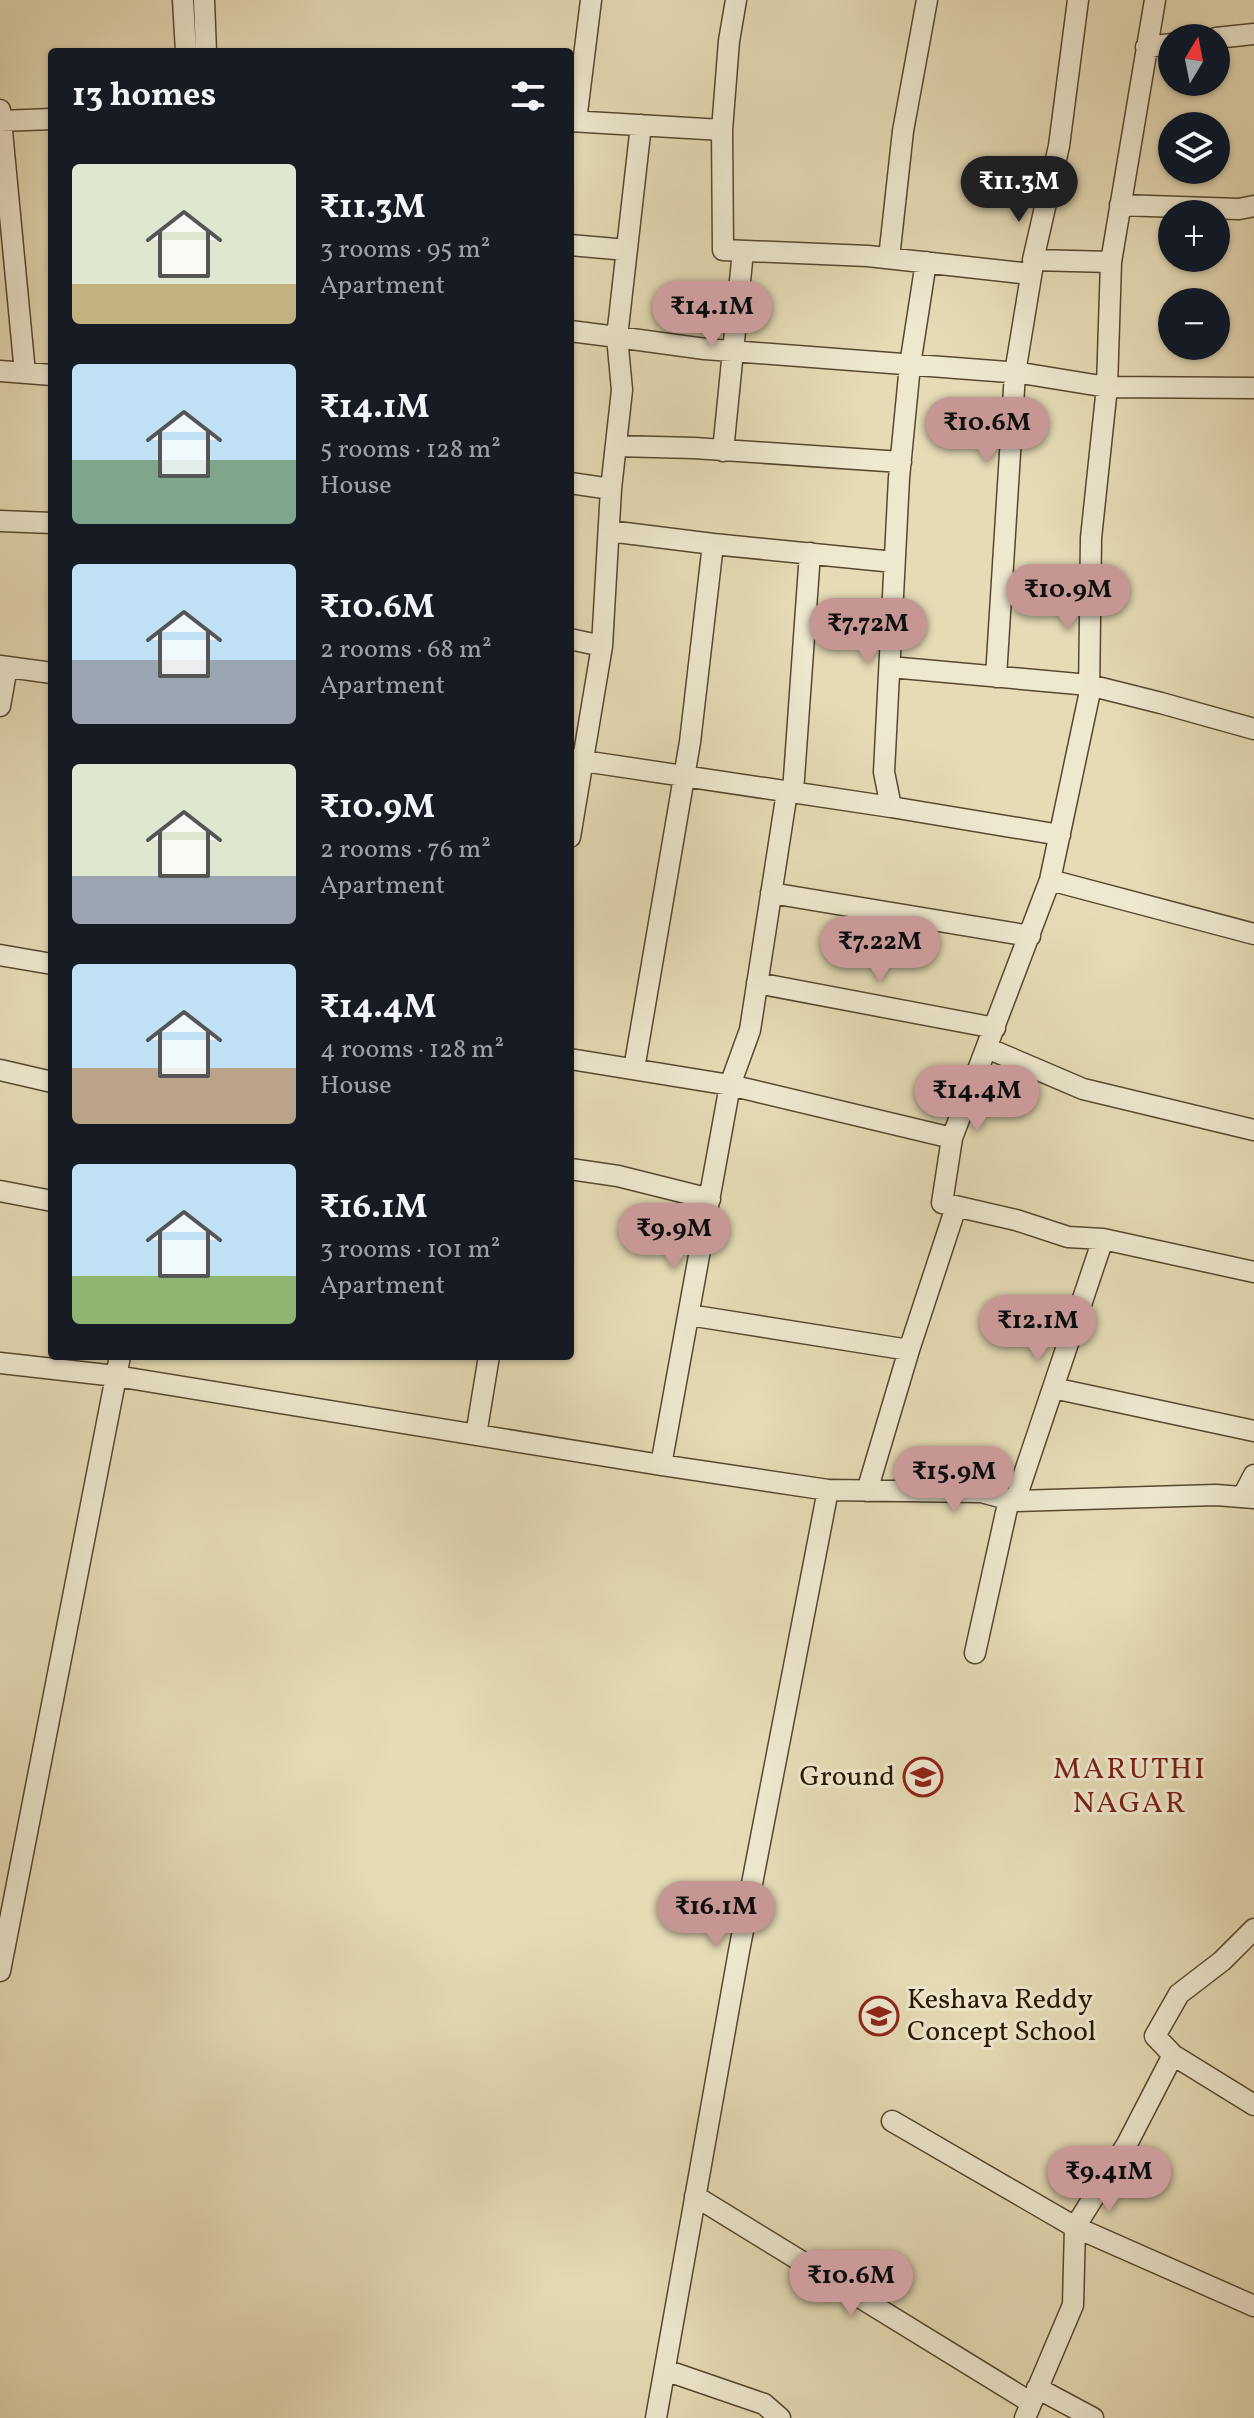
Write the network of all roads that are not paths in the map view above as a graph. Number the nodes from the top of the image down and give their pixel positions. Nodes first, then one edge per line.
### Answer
1 (183, 0) edge
2 (204, 0) edge
3 (591, 0) edge
4 (736, 0) edge
5 (927, 0) edge
6 (1078, 0) edge
7 (1155, 0) edge
8 (1254, 34) edge
9 (1230, 37) edge
10 (1158, 46) edge
11 (1146, 47) junction
12 (186, 48) edge
13 (206, 48) edge
14 (0, 110) edge
15 (574, 114) edge
16 (48, 119) edge
17 (0, 121) edge
18 (574, 121) edge
19 (641, 125) junction
20 (722, 130) junction
21 (1120, 205) junction
22 (1254, 206) edge
23 (574, 245) edge
24 (627, 250) junction
25 (743, 251) junction
26 (889, 258) junction
27 (926, 262) junction
28 (1111, 262) junction
29 (1032, 267) junction
30 (574, 332) edge
31 (617, 337) junction
32 (734, 351) junction
33 (910, 365) junction
34 (0, 371) edge
35 (25, 373) junction
36 (1015, 373) junction
37 (48, 375) edge
38 (1107, 387) junction
39 (1254, 388) edge
40 (616, 446) junction
41 (723, 451) junction
42 (901, 462) junction
43 (574, 484) edge
44 (611, 489) junction
45 (0, 521) edge
46 (48, 523) edge
47 (609, 531) junction
48 (713, 544) junction
49 (810, 553) junction
50 (894, 562) junction
51 (574, 640) edge
52 (602, 646) junction
53 (3, 666) edge
54 (890, 667) junction
55 (48, 672) edge
56 (996, 677) junction
57 (1089, 685) junction
58 (0, 706) edge
59 (1254, 729) edge
60 (576, 760) edge
61 (684, 776) junction
62 (574, 786) edge
63 (790, 792) junction
64 (891, 807) junction
65 (1060, 835) junction
66 (1050, 880) junction
67 (771, 893) junction
68 (1254, 934) edge
69 (1030, 936) junction
70 (0, 955) edge
71 (48, 958) edge
72 (757, 983) junction
73 (995, 1028) junction
74 (987, 1048) junction
75 (574, 1060) edge
76 (634, 1069) junction
77 (0, 1070) edge
78 (48, 1081) edge
79 (730, 1085) junction
80 (1254, 1130) edge
81 (952, 1138) junction
82 (574, 1170) edge
83 (0, 1191) edge
84 (710, 1199) junction
85 (48, 1200) edge
86 (956, 1207) junction
87 (1103, 1239) junction
88 (1254, 1272) edge
89 (689, 1315) junction
90 (909, 1350) junction
91 (488, 1360) edge
92 (0, 1363) edge
93 (118, 1366) edge
94 (1053, 1388) junction
95 (1254, 1431) edge
96 (476, 1435) junction
97 (661, 1465) junction
98 (1254, 1475) edge
99 (828, 1490) junction
100 (867, 1491) junction
101 (1248, 1497) edge
102 (1012, 1500) junction
103 (975, 1653) dead end
104 (1254, 1929) edge
105 (0, 1971) edge
106 (1173, 2055) junction
107 (1254, 2105) edge
108 (892, 2121) dead end
109 (695, 2196) junction
110 (1075, 2227) junction
111 (1254, 2306) edge
112 (665, 2370) junction
113 (1031, 2403) edge
114 (656, 2418) edge
115 (780, 2418) edge
116 (1093, 2418) edge

1 - 12 street
2 - 13 street
3 - 15 street
4 - 20 street
5 - 26 street
6 - 29 street
7 - 11 street
8 - 9 street
10 - 11 street
11 - 21 street
14 - 17 street
16 - 17 street
17 - 35 street
18 - 19 street
19 - 20 street
19 - 24 street
20 - 25 street
21 - 22 street
21 - 28 street
23 - 24 street
24 - 31 street
25 - 26 street
25 - 32 street
26 - 27 street
27 - 29 street
27 - 33 street
28 - 29 street
28 - 38 street
29 - 36 street
30 - 31 street
31 - 32 street
31 - 40 street
32 - 33 street
32 - 41 street
33 - 36 street
33 - 42 street
34 - 35 street
35 - 37 street
36 - 38 street
36 - 56 street
38 - 39 street
38 - 57 street
40 - 41 street
40 - 44 street
41 - 42 street
42 - 50 street
43 - 44 street
44 - 47 street
45 - 46 street
47 - 48 street
47 - 52 street
48 - 49 street
48 - 61 street
49 - 50 street
49 - 63 street
50 - 54 street
51 - 52 street
52 - 60 street
53 - 55 street
53 - 58 street
54 - 56 street
54 - 64 street
56 - 57 street
57 - 59 street
57 - 65 street
60 - 61 street
60 - 62 street
61 - 63 street
61 - 76 street
63 - 64 street
63 - 67 street
64 - 65 street
65 - 66 street
66 - 68 street
66 - 69 street
67 - 69 street
67 - 72 street
69 - 73 street
70 - 71 street
72 - 73 street
72 - 79 street
73 - 74 street
74 - 80 street
74 - 81 street
75 - 76 street
76 - 79 street
77 - 78 street
79 - 81 street
79 - 84 street
81 - 86 street
82 - 84 street
83 - 85 street
84 - 89 street
86 - 87 street
86 - 90 street
87 - 88 street
87 - 94 street
89 - 90 street
89 - 97 street
90 - 100 street
91 - 96 street
92 - 93 street
93 - 96 street
93 - 105 street
94 - 95 street
94 - 102 street
96 - 97 street
97 - 99 street
98 - 101 street
99 - 100 street
99 - 109 street
100 - 102 street
101 - 102 street
102 - 103 street
104 - 106 street
106 - 107 street
106 - 110 street
108 - 110 street
109 - 112 street
109 - 113 street
110 - 111 street
110 - 113 street
112 - 114 street
112 - 115 street
113 - 116 street

